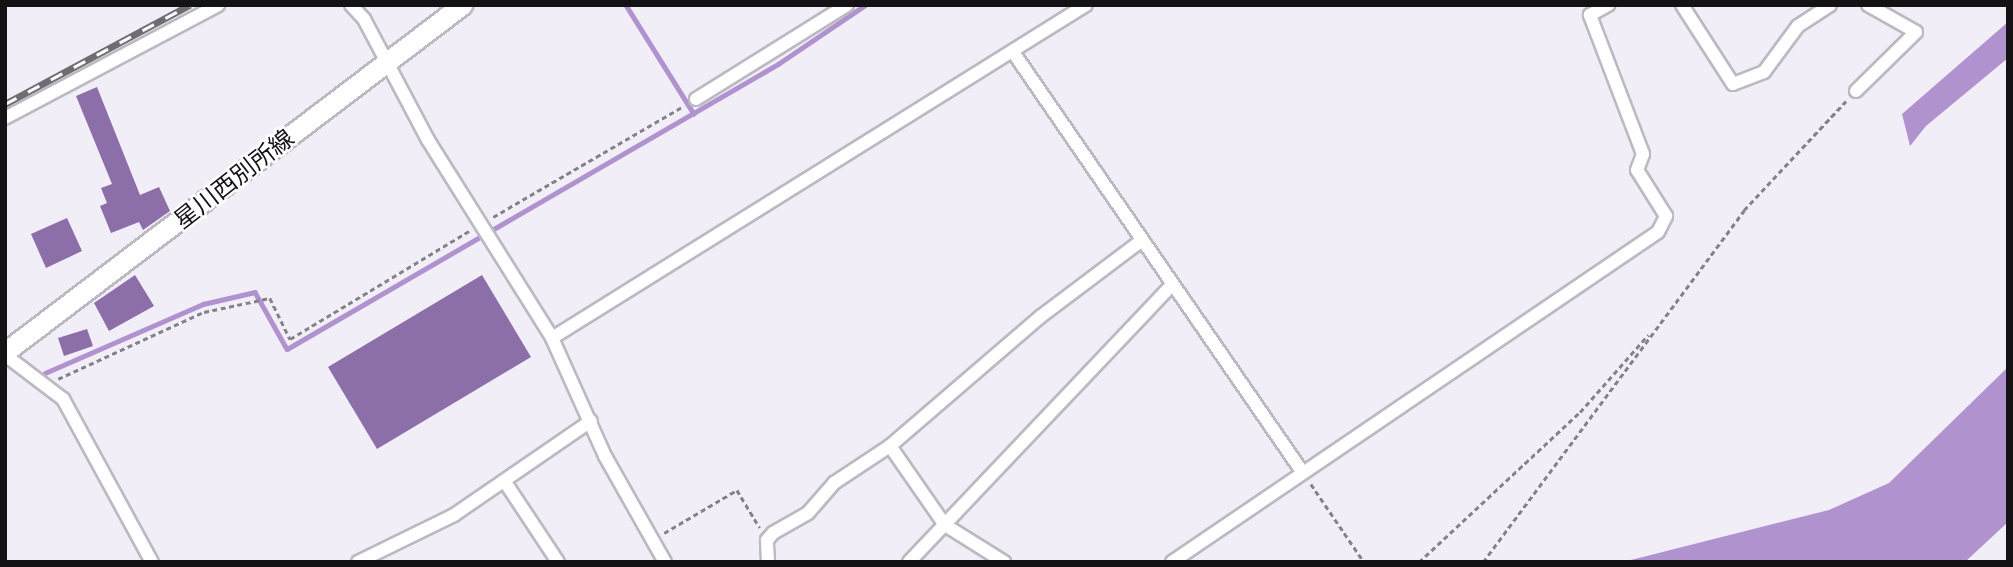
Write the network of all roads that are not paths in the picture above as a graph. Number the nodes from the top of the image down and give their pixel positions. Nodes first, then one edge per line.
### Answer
1 (218, 5) edge
2 (351, 5) edge
3 (462, 5) edge
4 (847, 5) edge
5 (1086, 5) edge
6 (1608, 5) edge
7 (1682, 5) edge
8 (1830, 5) edge
9 (1868, 5) edge
10 (1013, 52) junction
11 (388, 60) junction
12 (1856, 90) road end
13 (696, 99) dead end
14 (5, 118) edge
15 (1142, 240) junction
16 (1173, 284) junction
17 (552, 338) junction
18 (5, 353) edge
19 (591, 421) junction
20 (890, 446) junction
21 (1303, 473) junction
22 (505, 482) junction
23 (945, 525) junction
24 (152, 562) edge
25 (358, 562) edge
26 (558, 562) edge
27 (665, 562) edge
28 (768, 562) edge
29 (909, 562) edge
30 (1004, 562) edge
31 (1172, 562) edge

1 - 14 street
2 - 11 street
3 - 11 main road, 星川西別所線
4 - 13 street
5 - 10 street
6 - 21 street
7 - 8 street
9 - 12 street
10 - 15 street
10 - 17 street
11 - 17 street
11 - 18 main road, 星川西別所線
15 - 16 street
15 - 20 street
16 - 21 street
16 - 23 street
17 - 19 street
18 - 24 street
19 - 22 street
19 - 27 street
20 - 23 street
20 - 28 street
21 - 31 street
22 - 25 street
22 - 26 street
23 - 29 street
23 - 30 street

